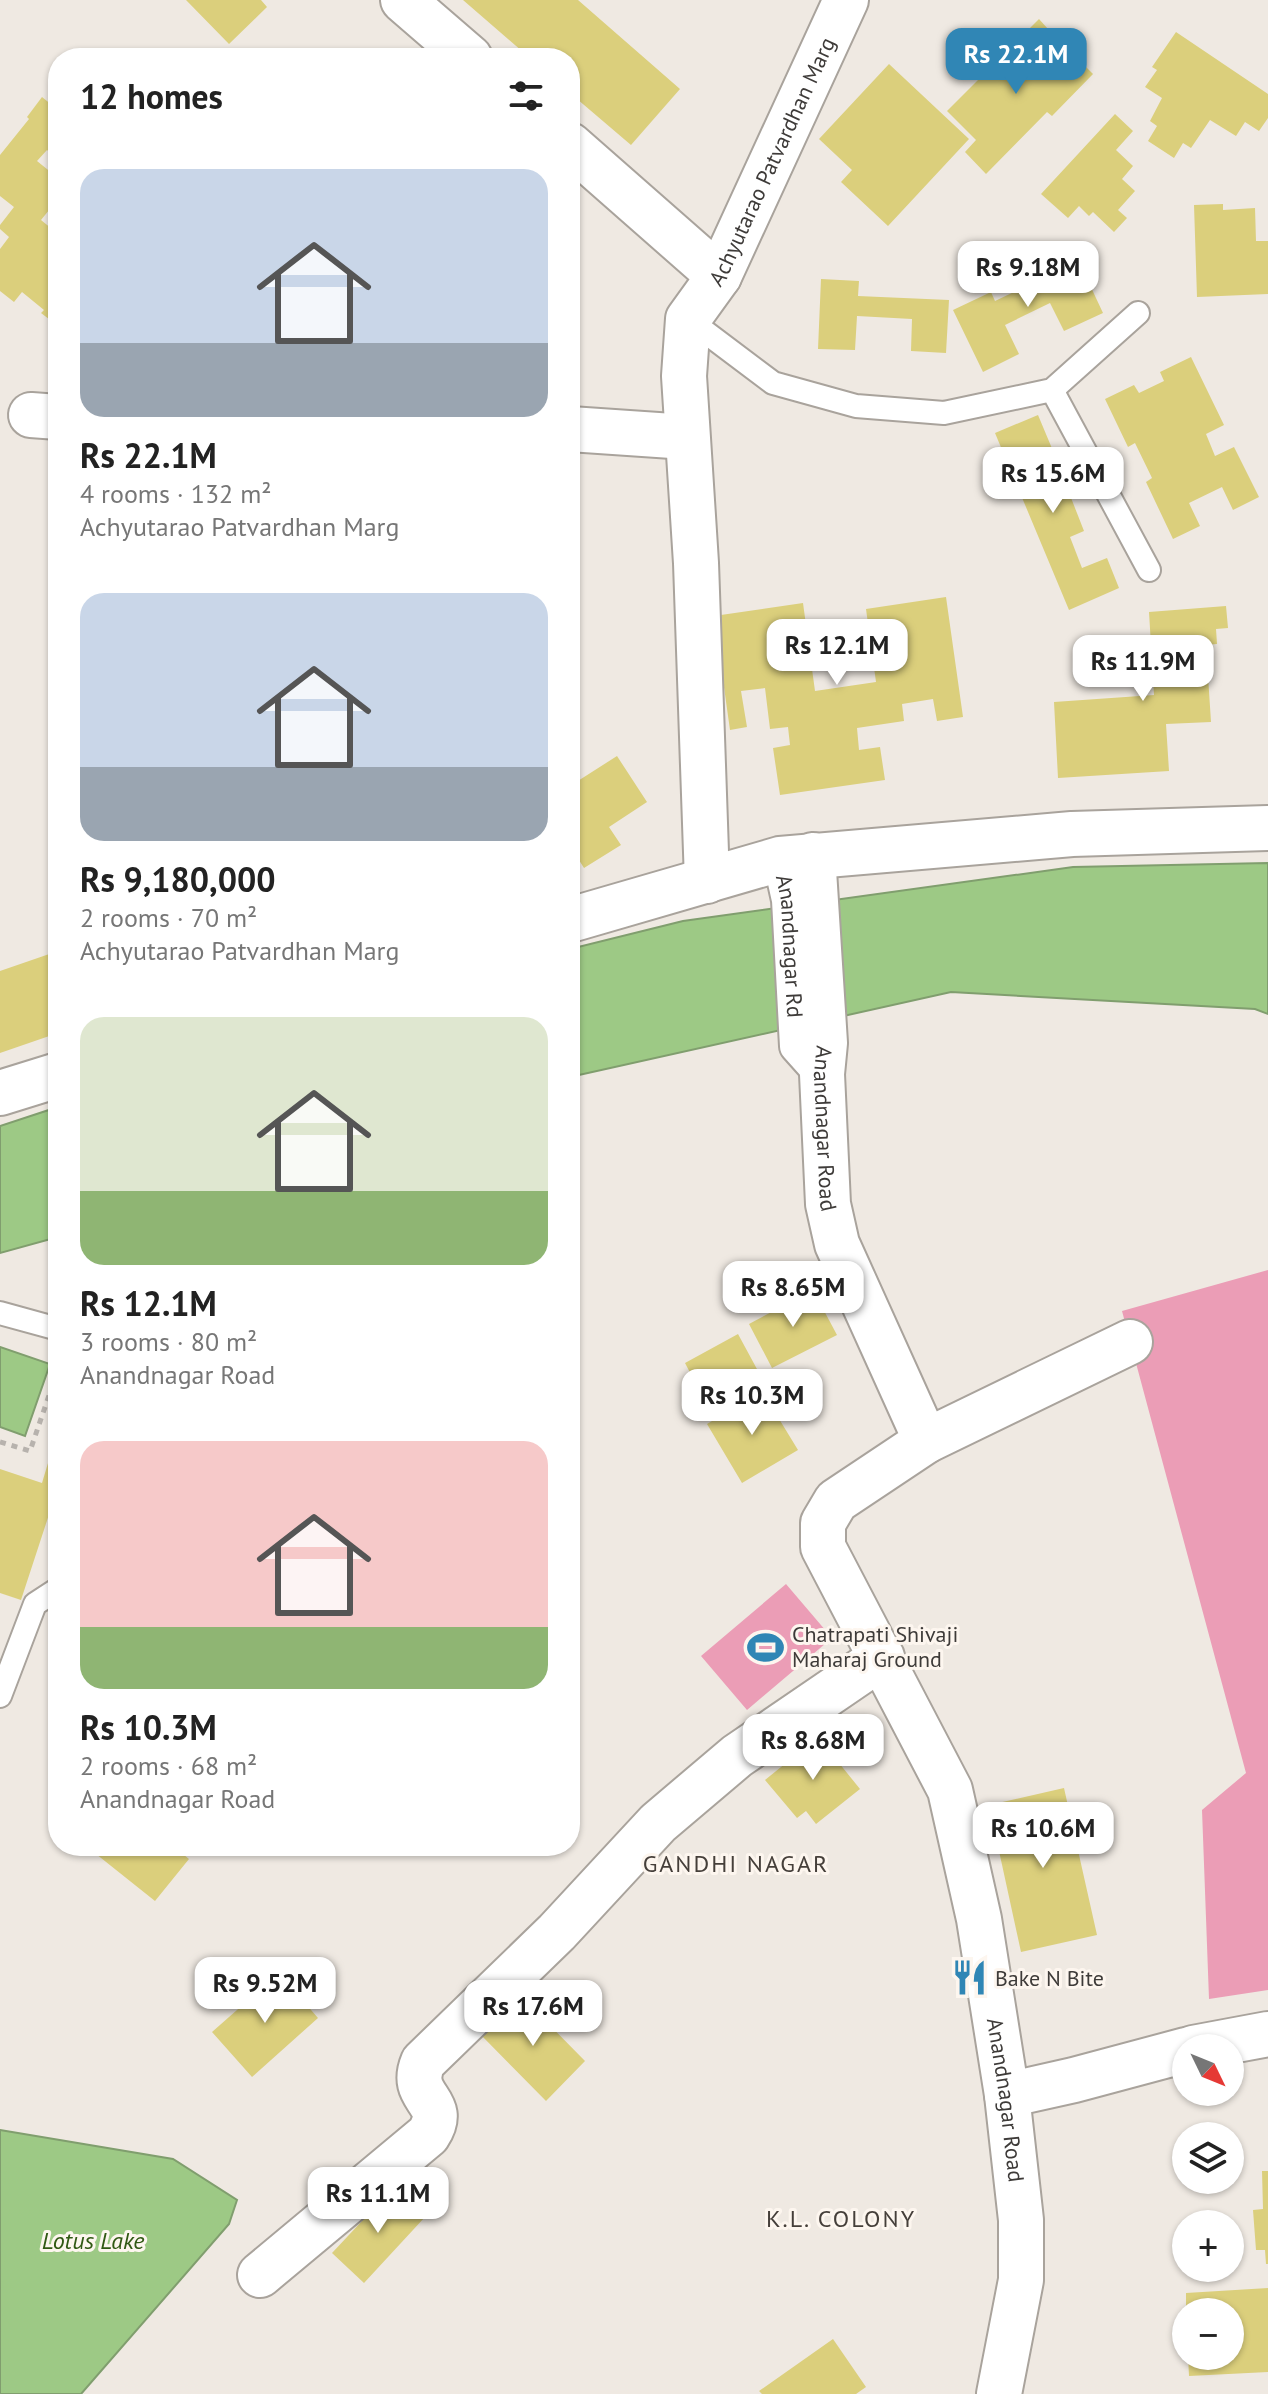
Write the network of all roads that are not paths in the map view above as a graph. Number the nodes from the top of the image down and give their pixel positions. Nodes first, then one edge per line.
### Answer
1 (403, 0) edge
2 (846, 0) edge
3 (458, 48) edge
4 (580, 154) edge
5 (719, 276) junction
6 (1138, 313) dead end
7 (688, 319) junction
8 (1052, 390) junction
9 (580, 430) edge
10 (687, 437) junction
11 (1149, 570) dead end
12 (1268, 828) edge
13 (800, 878) junction
14 (707, 881) junction
15 (580, 917) edge
16 (48, 1078) edge
17 (0, 1093) edge
18 (0, 1313) edge
19 (48, 1326) edge
20 (1130, 1342) dead end
21 (926, 1441) junction
22 (48, 1596) edge
23 (882, 1657) junction
24 (0, 1696) edge
25 (1268, 2034) edge
26 (1244, 2038) edge
27 (1172, 2054) edge
28 (1007, 2095) junction
29 (260, 2275) dead end
30 (999, 2394) edge

1 - 3 street
2 - 5 street, Achyutarao Patvardhan Marg
4 - 5 street
5 - 7 street, Achyutarao Patvardhan Marg
6 - 8 lane
7 - 8 lane
7 - 10 street
8 - 11 lane
9 - 10 street
10 - 14 street
12 - 13 street
13 - 14 street
13 - 21 street, Anandnagar Road
14 - 15 street
16 - 17 street
18 - 19 lane
20 - 21 street
21 - 23 street, Anandnagar Road
22 - 24 lane
23 - 28 street, Anandnagar Road
23 - 29 street
25 - 26 street
27 - 28 street
28 - 30 street, Anandnagar Road

